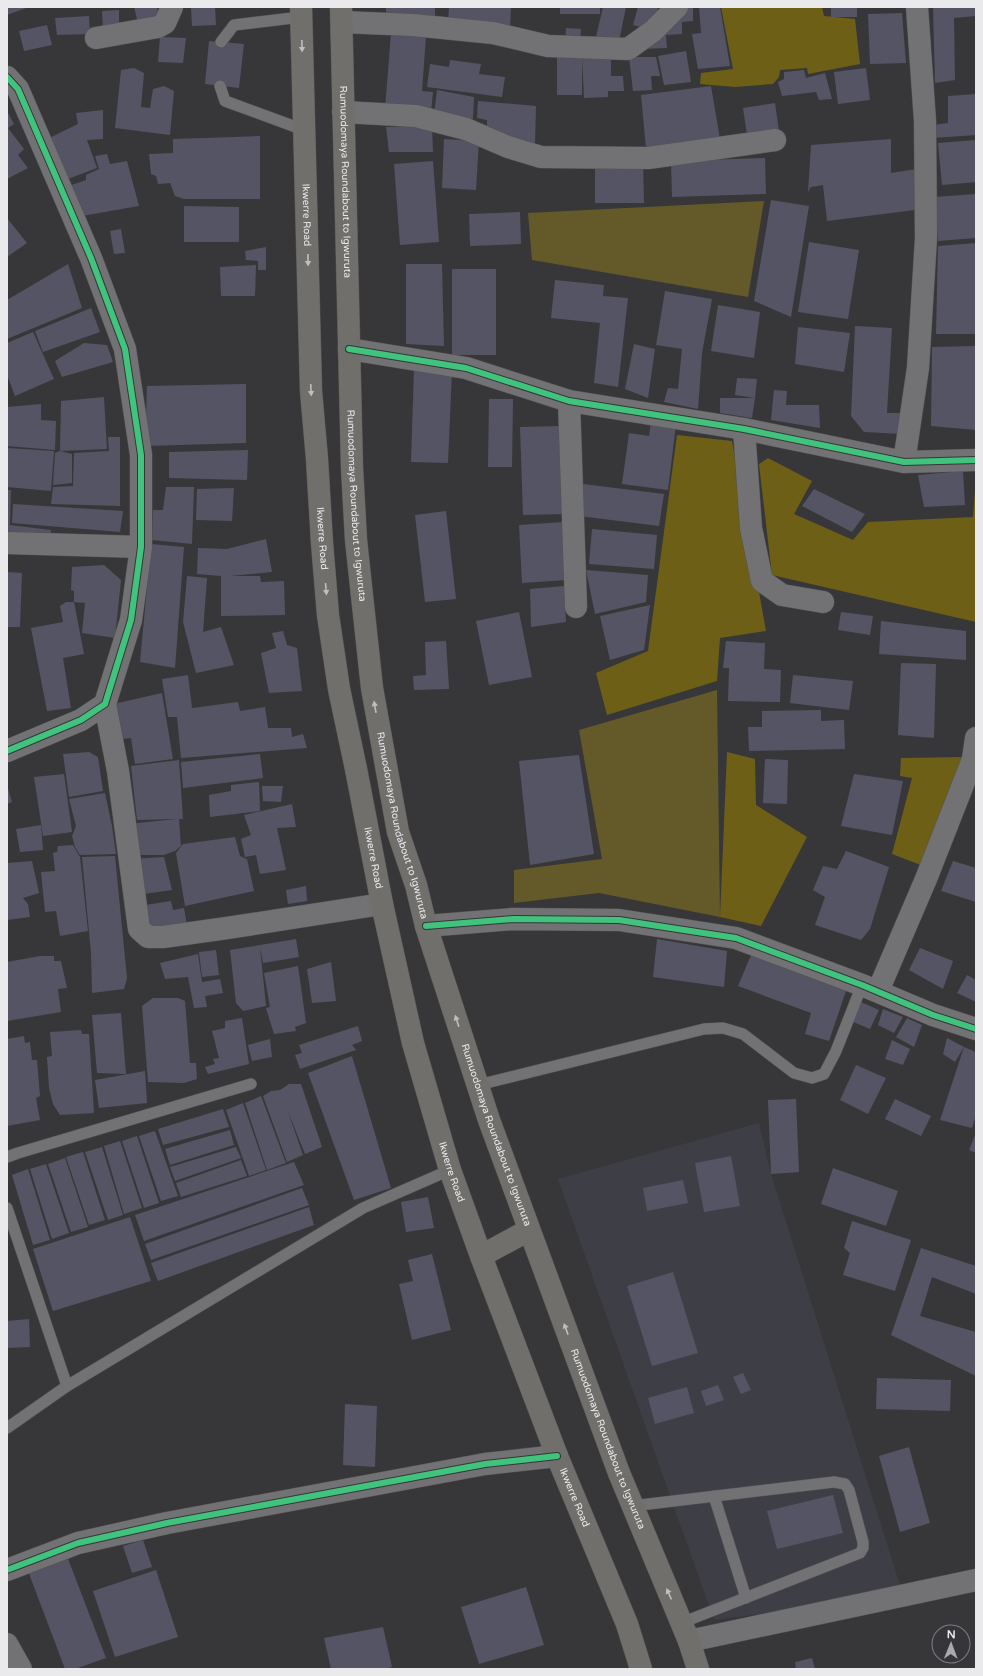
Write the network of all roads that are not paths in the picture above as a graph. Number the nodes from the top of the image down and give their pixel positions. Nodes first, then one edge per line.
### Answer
1 (172, 7) edge
2 (677, 7) edge
3 (917, 7) edge
4 (301, 12) edge
5 (341, 15) edge
6 (96, 38) dead end
7 (221, 42) dead end
8 (7, 77) edge
9 (220, 86) dead end
10 (343, 112) junction
11 (304, 130) junction
12 (775, 140) dead end
13 (349, 349) junction
14 (569, 402) junction
15 (744, 429) junction
16 (976, 460) edge
17 (904, 462) junction
18 (7, 543) edge
19 (140, 547) junction
20 (823, 602) dead end
21 (576, 607) dead end
22 (105, 704) junction
23 (976, 738) edge
24 (7, 751) edge
25 (382, 904) junction
26 (426, 926) junction
27 (870, 988) junction
28 (976, 1029) edge
29 (251, 1084) dead end
30 (478, 1085) junction
31 (7, 1157) edge
32 (450, 1170) junction
33 (7, 1208) edge
34 (529, 1230) junction
35 (481, 1256) junction
36 (67, 1386) junction
37 (7, 1428) edge
38 (557, 1456) junction
39 (714, 1496) junction
40 (632, 1506) junction
41 (7, 1570) edge
42 (976, 1580) edge
43 (746, 1598) junction
44 (685, 1632) junction
45 (7, 1644) edge
46 (21, 1669) edge
47 (641, 1669) edge
48 (698, 1669) edge

1 - 6 street
2 - 5 street
3 - 17 street
4 - 7 lane
4 -> 11 main road, Ikwerre Road
5 - 10 main road, Rumuodomaya Roundabout to Igwuruta
8 - 19 street
9 - 11 lane
10 - 12 street
10 - 13 main road, Rumuodomaya Roundabout to Igwuruta
11 -> 25 main road, Ikwerre Road
13 - 14 street
26 -> 13 main road, Rumuodomaya Roundabout to Igwuruta
14 - 15 street
14 - 21 street
15 - 17 street
15 - 20 street
16 - 17 street
18 - 19 street
19 - 22 street
22 - 24 street
22 - 25 street
23 - 27 street
25 - 32 main road, Ikwerre Road
26 - 27 street
30 -> 26 main road, Rumuodomaya Roundabout to Igwuruta
27 - 28 street
27 - 30 lane
29 - 31 lane
30 - 34 main road, Rumuodomaya Roundabout to Igwuruta
32 - 35 main road, Ikwerre Road
32 - 36 lane
33 - 36 lane
34 - 35 main road
40 -> 34 main road, Rumuodomaya Roundabout to Igwuruta
35 - 38 main road, Ikwerre Road
36 - 37 lane
38 - 41 street
38 - 47 main road, Ikwerre Road
39 - 40 lane
39 - 43 lane
39 - 43 lane
44 -> 40 main road, Rumuodomaya Roundabout to Igwuruta
42 - 44 street
43 - 44 lane
44 - 48 main road, Rumuodomaya Roundabout to Igwuruta
45 - 46 street

